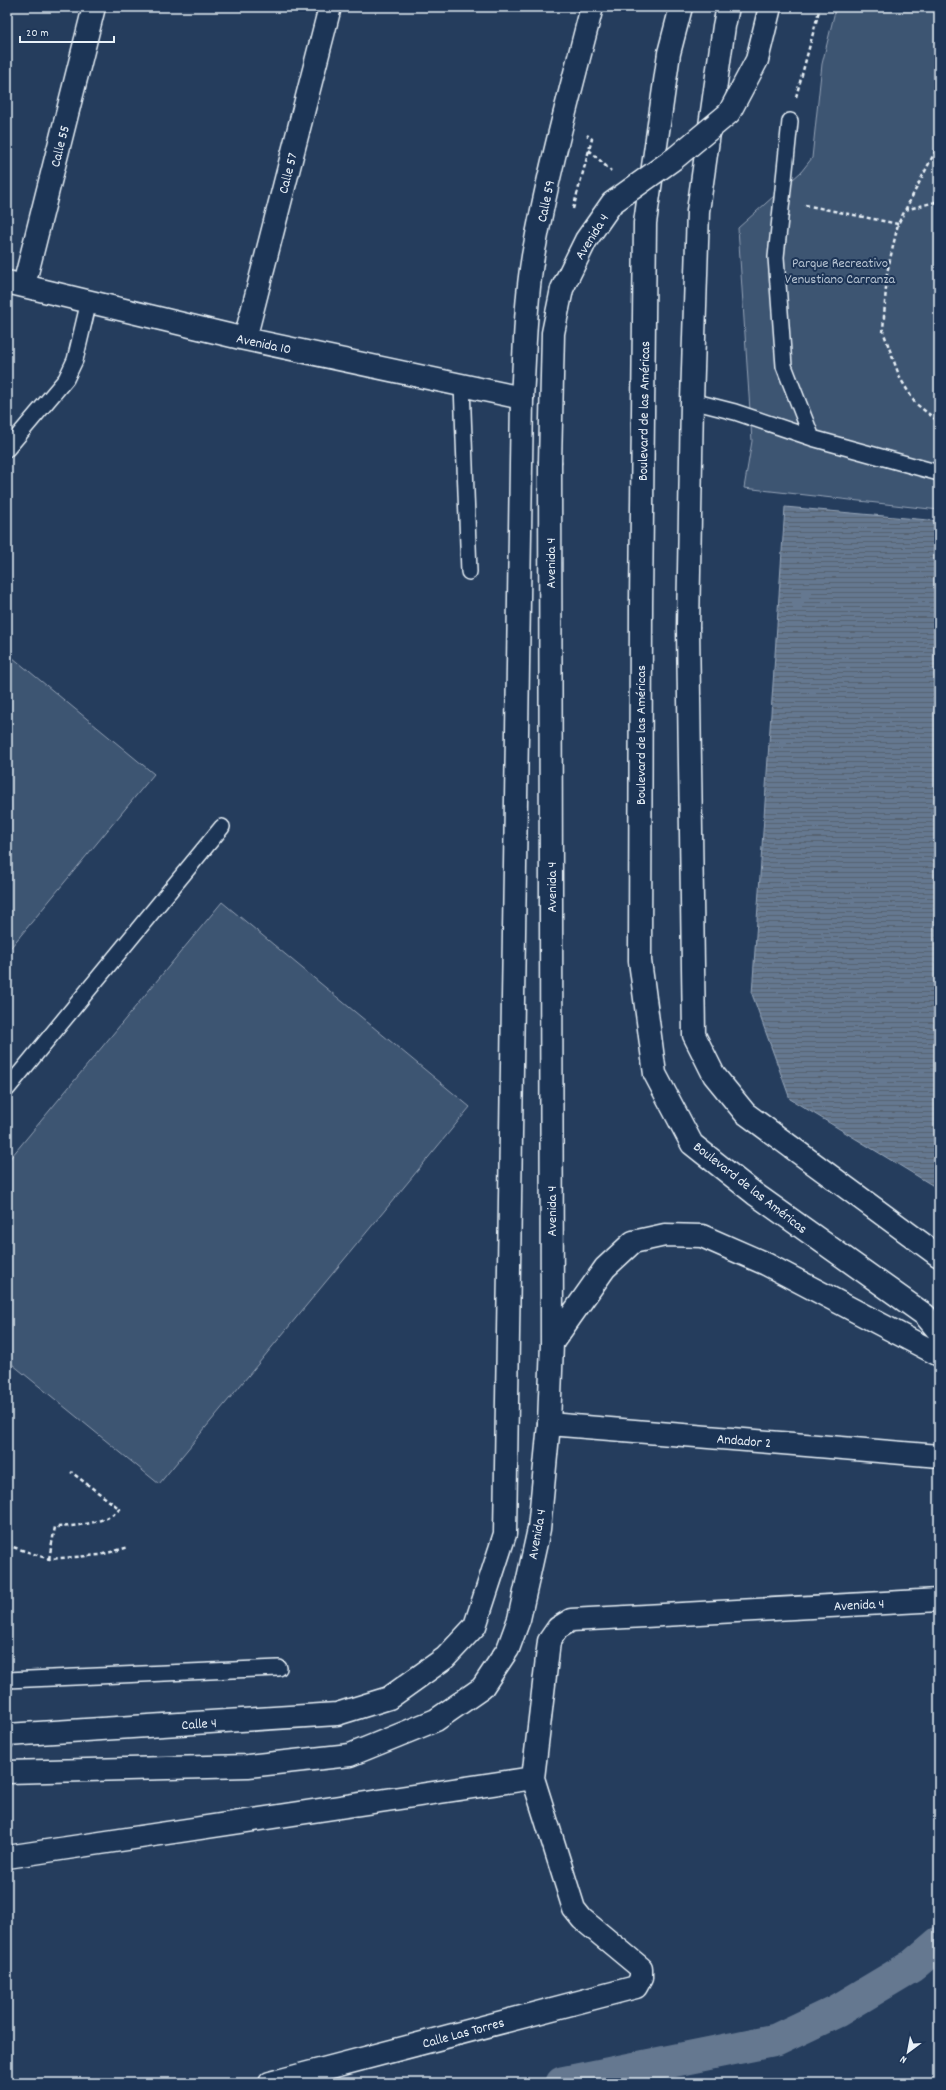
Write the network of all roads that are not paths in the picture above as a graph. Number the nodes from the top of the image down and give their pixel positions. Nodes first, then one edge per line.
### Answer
1 (94, 7) edge
2 (330, 7) edge
3 (592, 7) edge
4 (681, 7) edge
5 (728, 7) edge
6 (770, 7) edge
7 (790, 121) road end
8 (15, 284) edge
9 (89, 301) junction
10 (245, 339) junction
11 (462, 385) junction
12 (522, 398) junction
13 (692, 401) junction
14 (812, 438) junction
15 (7, 449) edge
16 (939, 473) edge
17 (469, 572) dead end
18 (222, 827) dead end
19 (7, 1089) edge
20 (939, 1256) edge
21 (939, 1332) edge
22 (552, 1343) junction
23 (939, 1355) edge
24 (549, 1424) junction
25 (939, 1456) edge
26 (939, 1600) edge
27 (279, 1668) dead end
28 (7, 1680) edge
29 (7, 1736) edge
30 (7, 1772) edge
31 (532, 1778) junction
32 (7, 1857) edge
33 (270, 2083) edge

1 - 8 main road, Calle 55
2 - 10 main road, Calle 57
3 - 12 main road, Calle 59
4 - 21 main road, Boulevard de las Américas
5 - 13 main road
6 - 22 main road, Avenida 4, bridge
7 - 14 lane
8 - 9 main road, Avenida 10
9 - 10 main road, Avenida 10
9 - 15 lane
10 - 11 main road, Avenida 10
11 - 12 main road, Avenida 10
11 - 17 lane
12 - 29 main road, Calle 4
13 - 14 lane
13 - 20 main road
14 - 16 lane
18 - 19 lane
22 - 23 main road
22 - 24 main road, Avenida 4
24 - 25 main road, Andador 2
24 - 30 main road, Avenida 4
26 - 31 main road, Avenida 4
27 - 28 lane
31 - 32 main road
31 - 33 main road, Calle Las Torres

